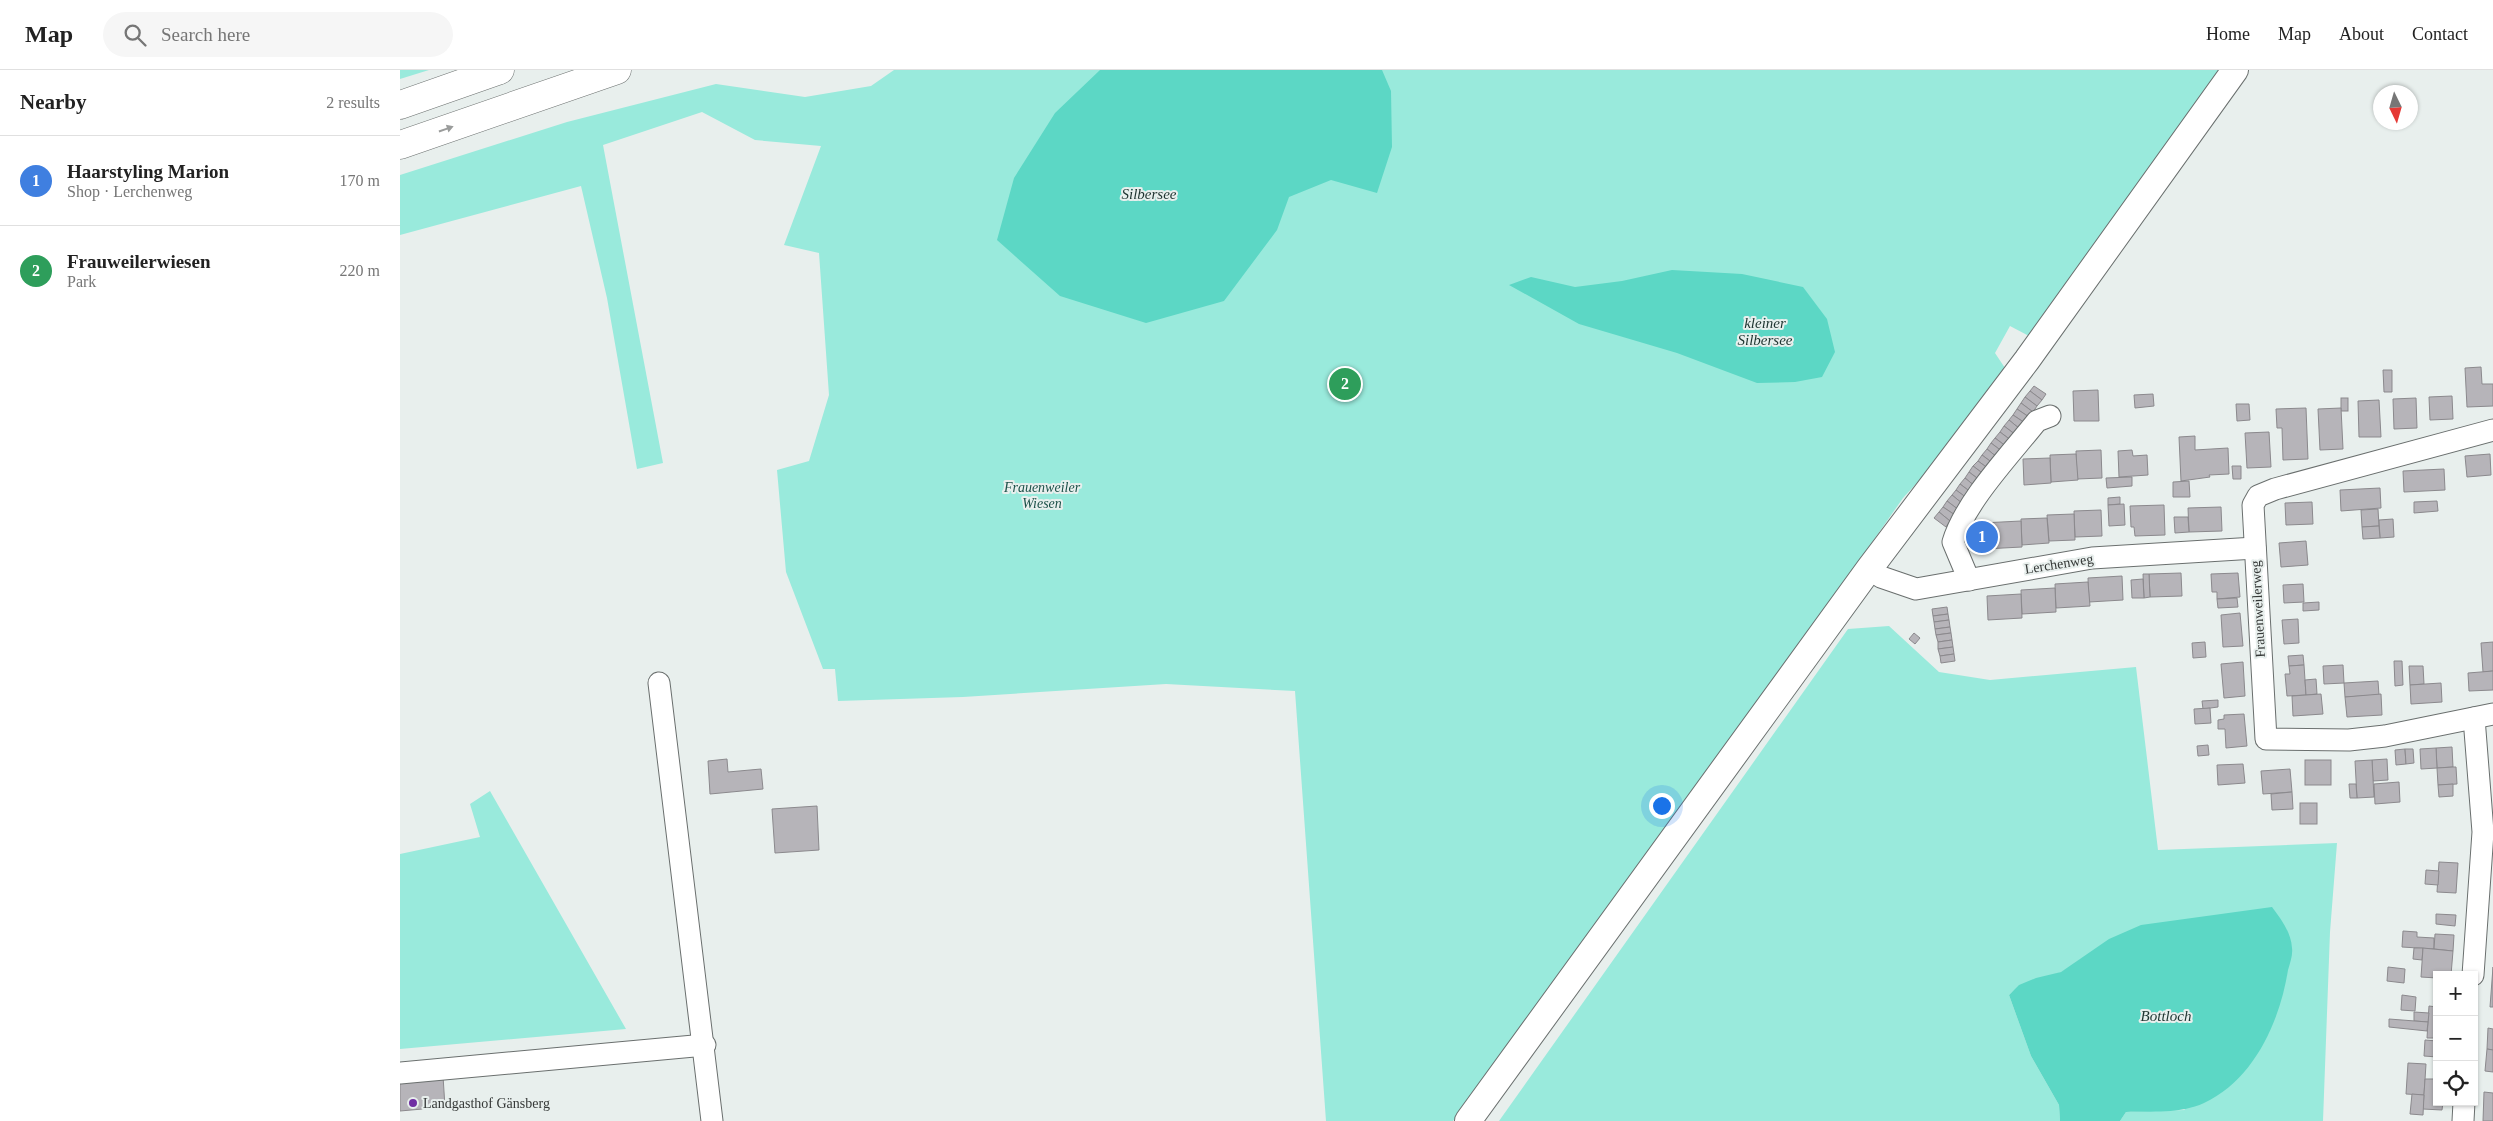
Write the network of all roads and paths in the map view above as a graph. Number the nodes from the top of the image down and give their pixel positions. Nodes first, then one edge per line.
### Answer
1 (500, 70) edge
2 (617, 70) edge
3 (2235, 70) edge
4 (400, 105) edge
5 (400, 145) edge
6 (2050, 416) dead end
7 (2493, 430) edge
8 (2255, 548) junction
9 (1870, 569) junction
10 (1969, 580) junction
11 (659, 683) dead end
12 (2484, 716) edge
13 (2473, 971) edge
14 (705, 1045) junction
15 (400, 1073) edge
16 (2464, 1106) edge
17 (712, 1121) edge
18 (1468, 1121) edge
19 (2463, 1121) edge

1 - 4 highway
5 -> 2 highway
3 - 9 main road
6 - 10 street
7 - 8 street, Frauenweilerweg
8 - 10 street, Lerchenweg
8 - 12 street, Frauenweilerweg
9 - 10 street, Lerchenweg
9 - 18 main road
11 - 14 street
12 - 13 street
14 - 15 street
14 - 17 street
16 - 19 street

